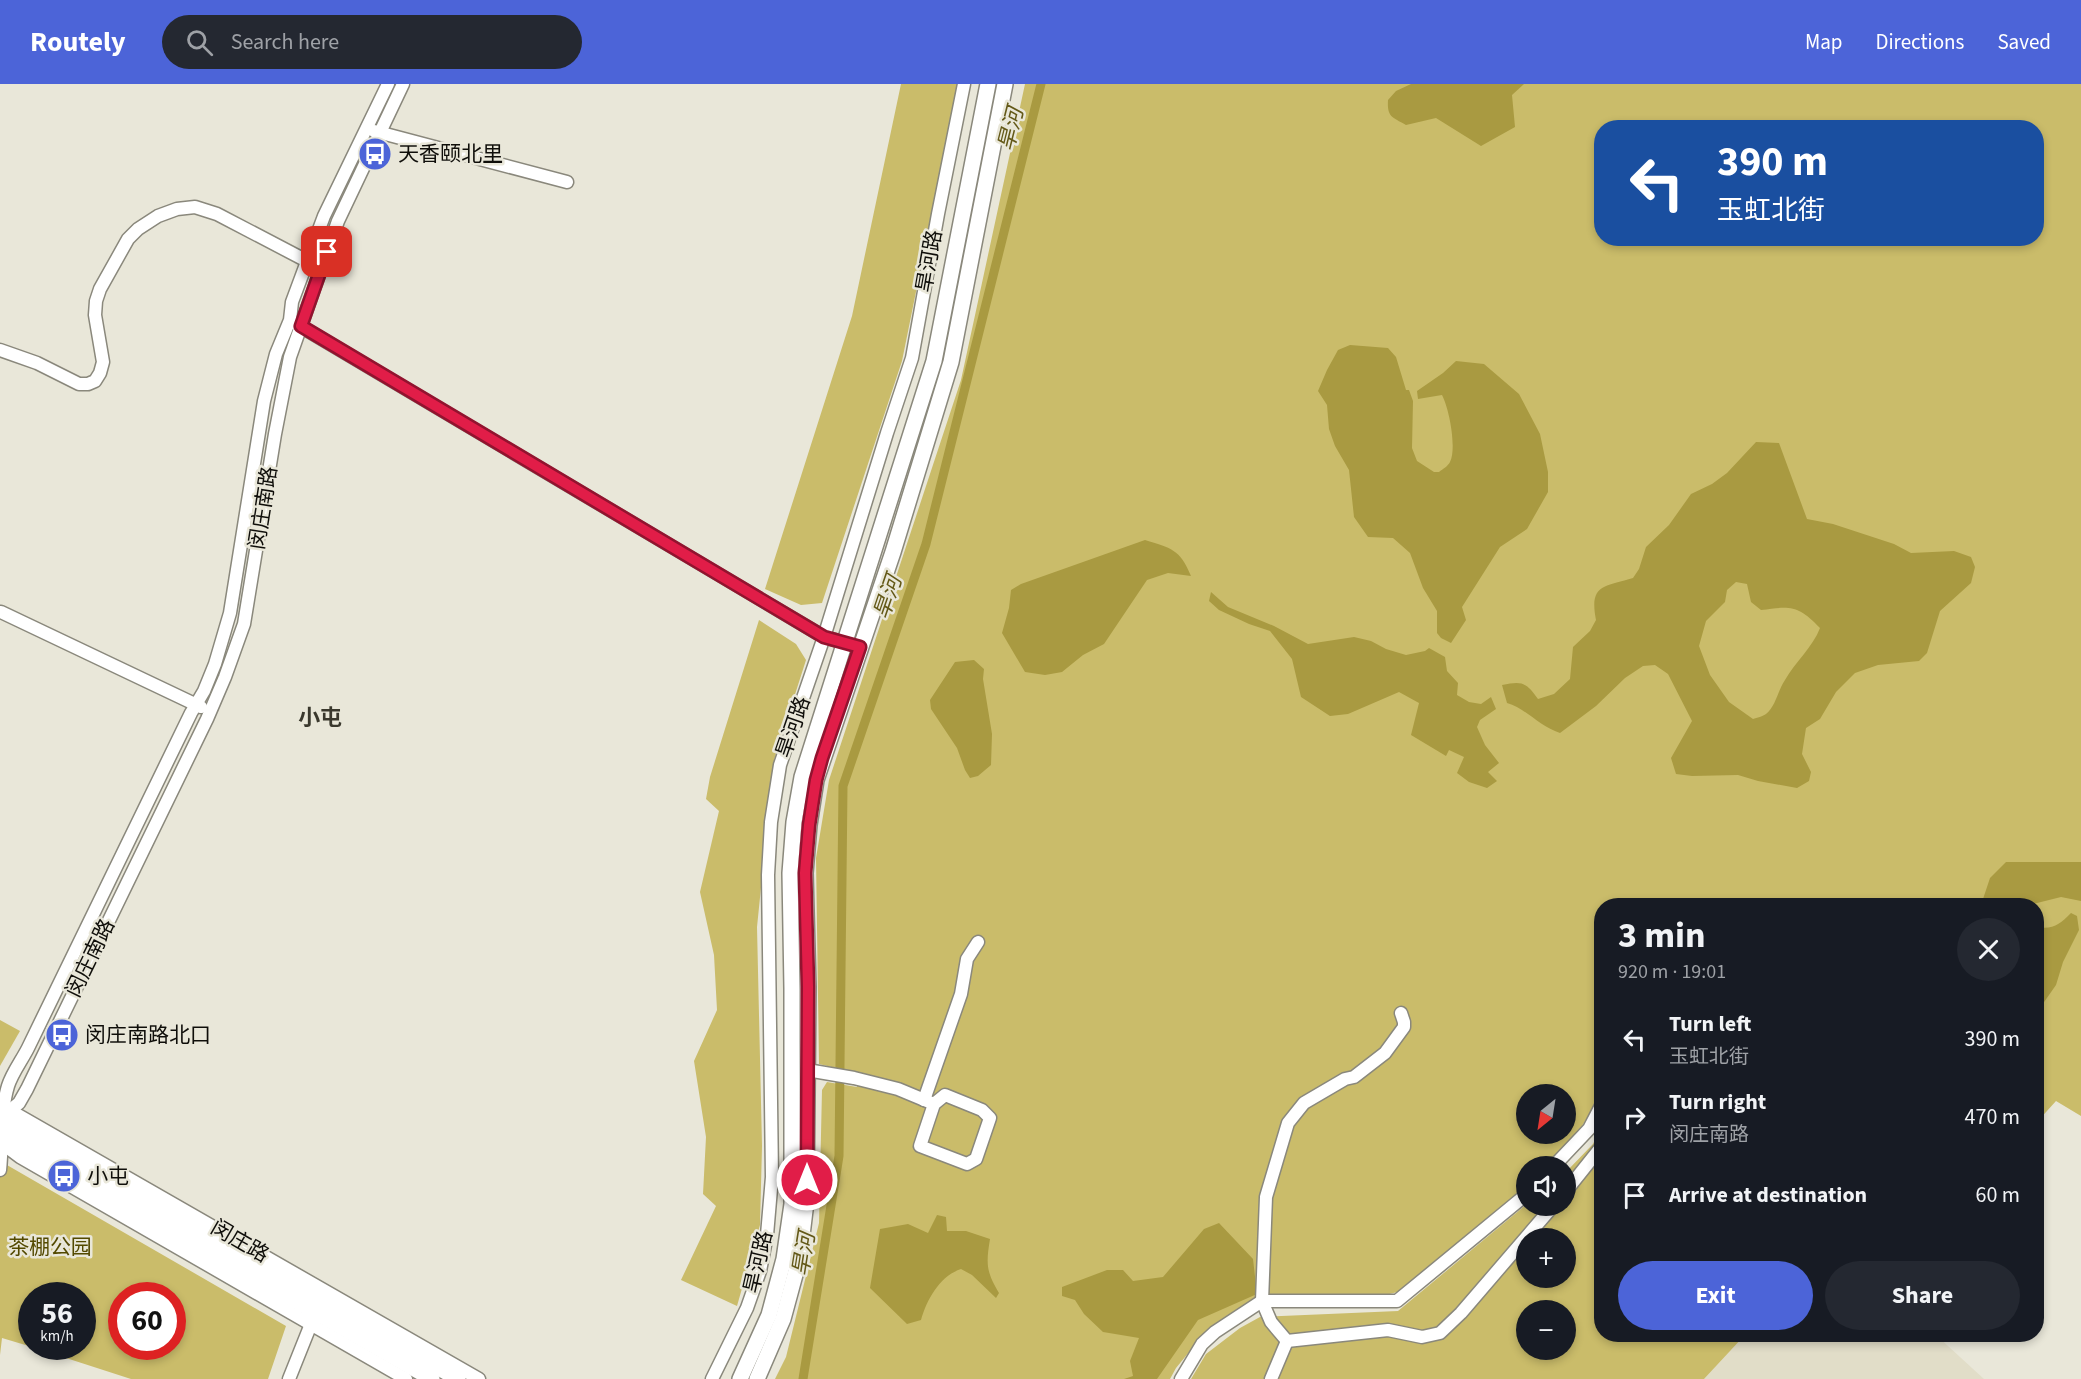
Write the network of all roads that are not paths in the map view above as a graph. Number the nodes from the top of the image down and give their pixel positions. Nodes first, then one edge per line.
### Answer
1 (388, 84) edge
2 (403, 84) edge
3 (964, 84) edge
4 (988, 84) edge
5 (1005, 84) edge
6 (367, 129) junction
7 (380, 133) junction
8 (567, 182) dead end
9 (307, 261) junction
10 (295, 323) junction
11 (0, 350) edge
12 (1, 612) edge
13 (824, 637) junction
14 (843, 642) junction
15 (860, 647) junction
16 (196, 704) junction
17 (211, 711) junction
18 (815, 756) junction
19 (978, 942) dead end
20 (1401, 1013) dead end
21 (813, 1071) junction
22 (929, 1102) junction
23 (1594, 1119) edge
24 (3, 1122) edge
25 (1563, 1156) edge
26 (1594, 1156) edge
27 (0, 1170) edge
28 (1576, 1178) edge
29 (1516, 1203) edge
30 (1544, 1216) edge
31 (1262, 1301) junction
32 (314, 1319) junction
33 (1287, 1341) junction
34 (289, 1379) edge
35 (406, 1379) edge
36 (432, 1379) edge
37 (458, 1379) edge
38 (480, 1379) edge
39 (712, 1379) edge
40 (740, 1379) edge
41 (757, 1379) edge
42 (1181, 1379) edge
43 (1271, 1379) edge

1 - 6 street, 闵庄南路
2 - 7 street, 闵庄南路
3 - 13 street, 旱河路
4 - 14 main road, 旱河路
5 - 15 main road, 旱河路
6 - 7 street
6 - 9 street, 闵庄南路
7 - 8 street
7 - 10 street, 闵庄南路
9 - 10 street, 闵庄南路
9 - 11 street
10 - 13 street
10 - 16 street, 闵庄南路
10 - 17 street, 闵庄南路
12 - 16 street
13 - 14 street
13 - 39 street, 旱河路
14 - 15 street
14 - 18 main road, 旱河路
15 - 18 main road, 旱河路
16 - 17 street
16 - 24 street, 闵庄南路
17 - 24 street, 闵庄南路
18 - 21 main road, 旱河路
18 - 40 main road, 旱河路
19 - 22 street
20 - 31 street
21 - 22 street
21 - 41 main road, 旱河路
22 - 22 street
23 - 25 street
24 - 27 street
24 - 32 main road, 闵庄路
24 - 37 main road, 闵庄路
24 - 38 street, 闵庄路
26 - 28 street
29 - 31 street
30 - 33 street
31 - 33 street
31 - 42 street
32 - 34 street
32 - 35 street, 闵庄路
32 - 36 main road, 闵庄路
33 - 43 street

